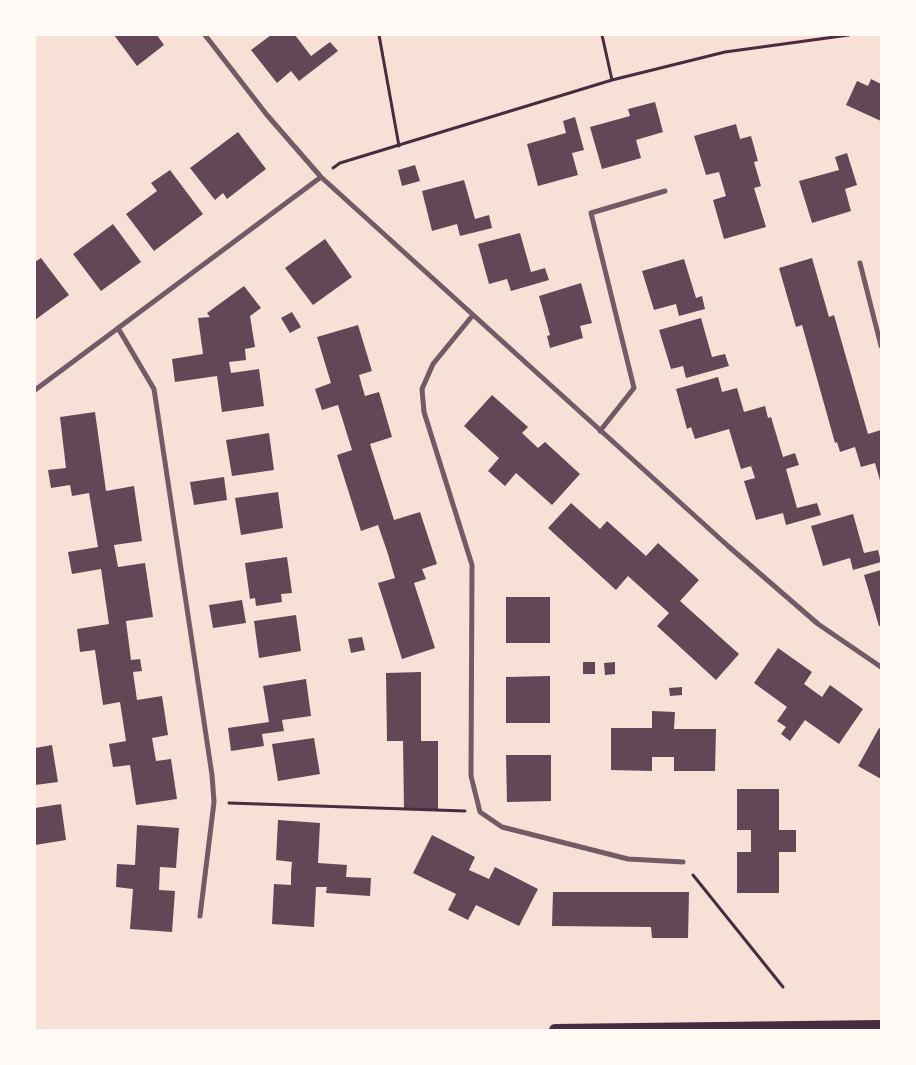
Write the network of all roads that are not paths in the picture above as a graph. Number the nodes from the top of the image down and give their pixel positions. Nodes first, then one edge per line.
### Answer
1 (205, 35) edge
2 (321, 177) junction
3 (665, 191) dead end
4 (860, 264) dead end
5 (473, 315) junction
6 (118, 328) junction
7 (881, 346) edge
8 (35, 390) edge
9 (600, 431) junction
10 (881, 667) edge
11 (683, 862) road end
12 (200, 916) dead end
13 (881, 1026) edge
14 (555, 1030) edge

1 - 2 street
2 - 5 street
2 - 6 street
3 - 9 street
4 - 7 street
5 - 9 street
5 - 11 street
6 - 8 street
6 - 12 street
9 - 10 street
13 - 14 main road

